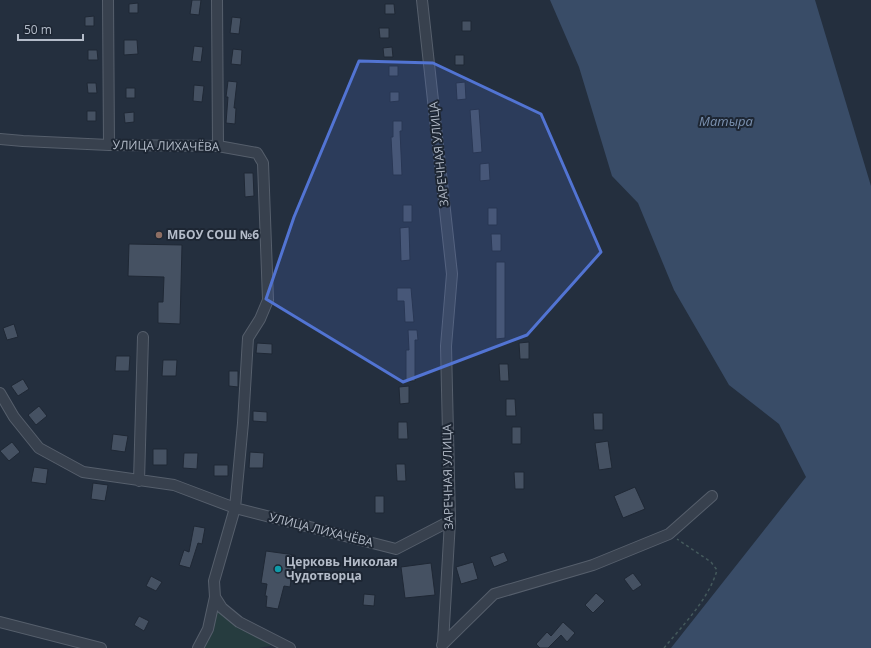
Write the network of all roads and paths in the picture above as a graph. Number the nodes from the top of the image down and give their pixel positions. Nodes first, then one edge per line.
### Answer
1 (108, 0) edge
2 (216, 0) edge
3 (422, 0) edge
4 (0, 139) edge
5 (110, 145) junction
6 (218, 146) junction
7 (143, 337) dead end
8 (0, 393) edge
9 (139, 481) junction
10 (712, 496) dead end
11 (235, 508) junction
12 (450, 521) junction
13 (669, 534) junction
14 (215, 597) junction
15 (0, 622) edge
16 (442, 645) edge
17 (282, 647) edge
18 (101, 648) edge
19 (198, 648) edge
20 (664, 648) edge

1 - 5 street
2 - 6 street
3 - 12 street, ЗАРЕЧНАЯ УЛИЦА
4 - 5 street, УЛИЦА ЛИХАЧЁВА
5 - 6 street, УЛИЦА ЛИХАЧЁВА
6 - 11 street, УЛИЦА ЛИХАЧЁВА
7 - 9 street
8 - 9 street, УЛИЦА ЛИХАЧЁВА
9 - 11 street, УЛИЦА ЛИХАЧЁВА
10 - 13 street, ЗАРЕЧНАЯ УЛИЦА
11 - 12 street, УЛИЦА ЛИХАЧЁВА
11 - 14 street, УЛИЦА ЛИХАЧЁВА
12 - 16 street, ЗАРЕЧНАЯ УЛИЦА
13 - 16 street, ЗАРЕЧНАЯ УЛИЦА
13 - 20 path
14 - 17 street
14 - 19 street, УЛИЦА ЛИХАЧЁВА
15 - 18 street

